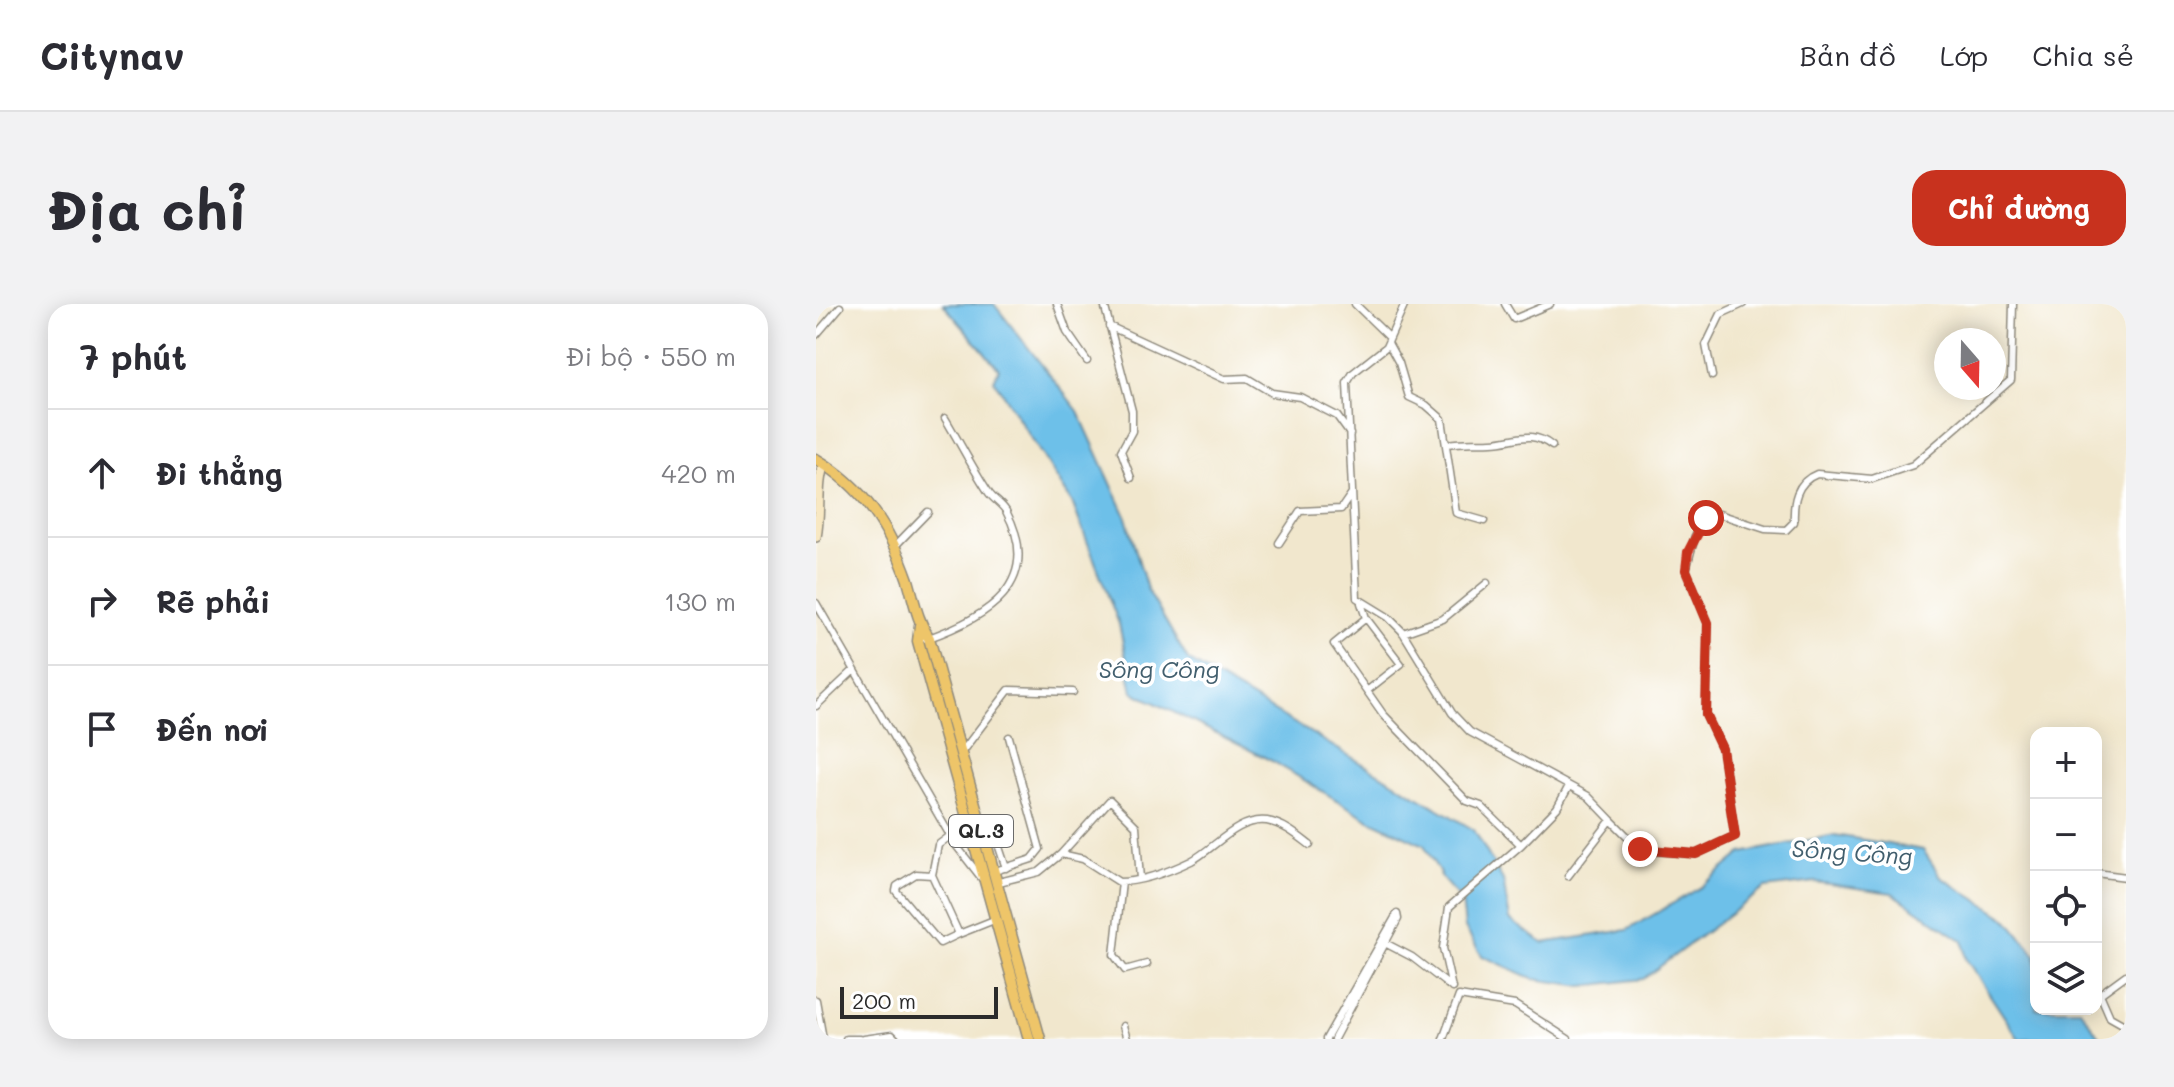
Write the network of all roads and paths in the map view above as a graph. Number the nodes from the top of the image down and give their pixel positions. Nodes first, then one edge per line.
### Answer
1 (1057, 304) edge
2 (1104, 304) edge
3 (1355, 304) edge
4 (1405, 304) edge
5 (1505, 304) edge
6 (1550, 304) edge
7 (1716, 304) edge
8 (1743, 304) edge
9 (2013, 304) edge
10 (840, 307) dead end
11 (1723, 314) junction
12 (1109, 326) junction
13 (816, 335) edge
14 (1389, 341) junction
15 (1087, 361) dead end
16 (1712, 376) dead end
17 (945, 418) dead end
18 (1350, 434) junction
19 (1448, 444) junction
20 (1552, 446) dead end
21 (820, 462) edge
22 (1131, 478) dead end
23 (1352, 493) junction
24 (928, 512) dead end
25 (1484, 521) dead end
26 (816, 537) edge
27 (1279, 543) dead end
28 (895, 546) junction
29 (1487, 583) dead end
30 (816, 603) edge
31 (1361, 603) junction
32 (1366, 618) junction
33 (1403, 633) junction
34 (923, 640) junction
35 (854, 670) junction
36 (1368, 690) junction
37 (1073, 692) dead end
38 (816, 706) edge
39 (1009, 737) dead end
40 (960, 754) junction
41 (1569, 786) junction
42 (1611, 820) junction
43 (991, 823) dead end
44 (950, 836) junction
45 (1310, 845) dead end
46 (1521, 845) junction
47 (1061, 854) junction
48 (1006, 868) junction
49 (2102, 874) edge
50 (932, 875) junction
51 (1568, 876) dead end
52 (2126, 877) edge
53 (991, 878) junction
54 (1140, 879) junction
55 (1122, 882) junction
56 (994, 920) junction
57 (959, 934) junction
58 (1385, 943) junction
59 (1147, 964) dead end
60 (2126, 975) edge
61 (1452, 988) junction
62 (1459, 996) junction
63 (816, 1000) edge
64 (1123, 1026) dead end
65 (2126, 1026) edge
66 (823, 1039) edge
67 (846, 1039) edge
68 (862, 1039) edge
69 (896, 1039) edge
70 (1029, 1039) edge
71 (1040, 1039) edge
72 (1127, 1039) edge
73 (1326, 1039) edge
74 (1334, 1039) edge
75 (1443, 1039) edge
76 (1568, 1039) edge

1 - 15 street
2 - 12 street
3 - 14 street
4 - 14 street
5 - 6 street
7 - 11 street
8 - 11 street
9 - 42 street
10 - 13 street
11 - 16 street
12 - 18 street
12 - 22 street
14 - 18 street
14 - 19 street
17 - 34 street
18 - 23 street
19 - 20 street
19 - 25 street
21 - 26 main road
21 - 28 highway, QL.3
23 - 27 street
23 - 31 street
24 - 28 street
28 - 34 highway, QL.3
29 - 33 street
30 - 35 street
31 - 32 street
31 - 33 street
32 - 36 street
32 - 36 street
33 - 41 street
34 - 40 highway, QL.3
34 - 53 highway, QL.3
35 - 38 street
35 - 44 street
36 - 46 street
37 - 40 street
39 - 48 street
40 - 53 highway, QL.3
41 - 42 street
41 - 46 street
42 - 51 street
43 - 48 street
44 - 50 street
44 - 53 street
45 - 54 street
46 - 61 street
47 - 53 street
47 - 54 street
47 - 55 street
48 - 53 street
49 - 52 street
50 - 57 street
50 - 57 street
53 - 56 highway, QL.3
53 - 71 highway, QL.3
54 - 55 street
55 - 59 street
56 - 57 street
56 - 70 highway, QL.3
58 - 61 street
58 - 73 street
58 - 74 street
60 - 65 street
61 - 62 street
62 - 75 street
62 - 76 street
63 - 66 street
64 - 72 street
67 - 68 street
68 - 69 street

